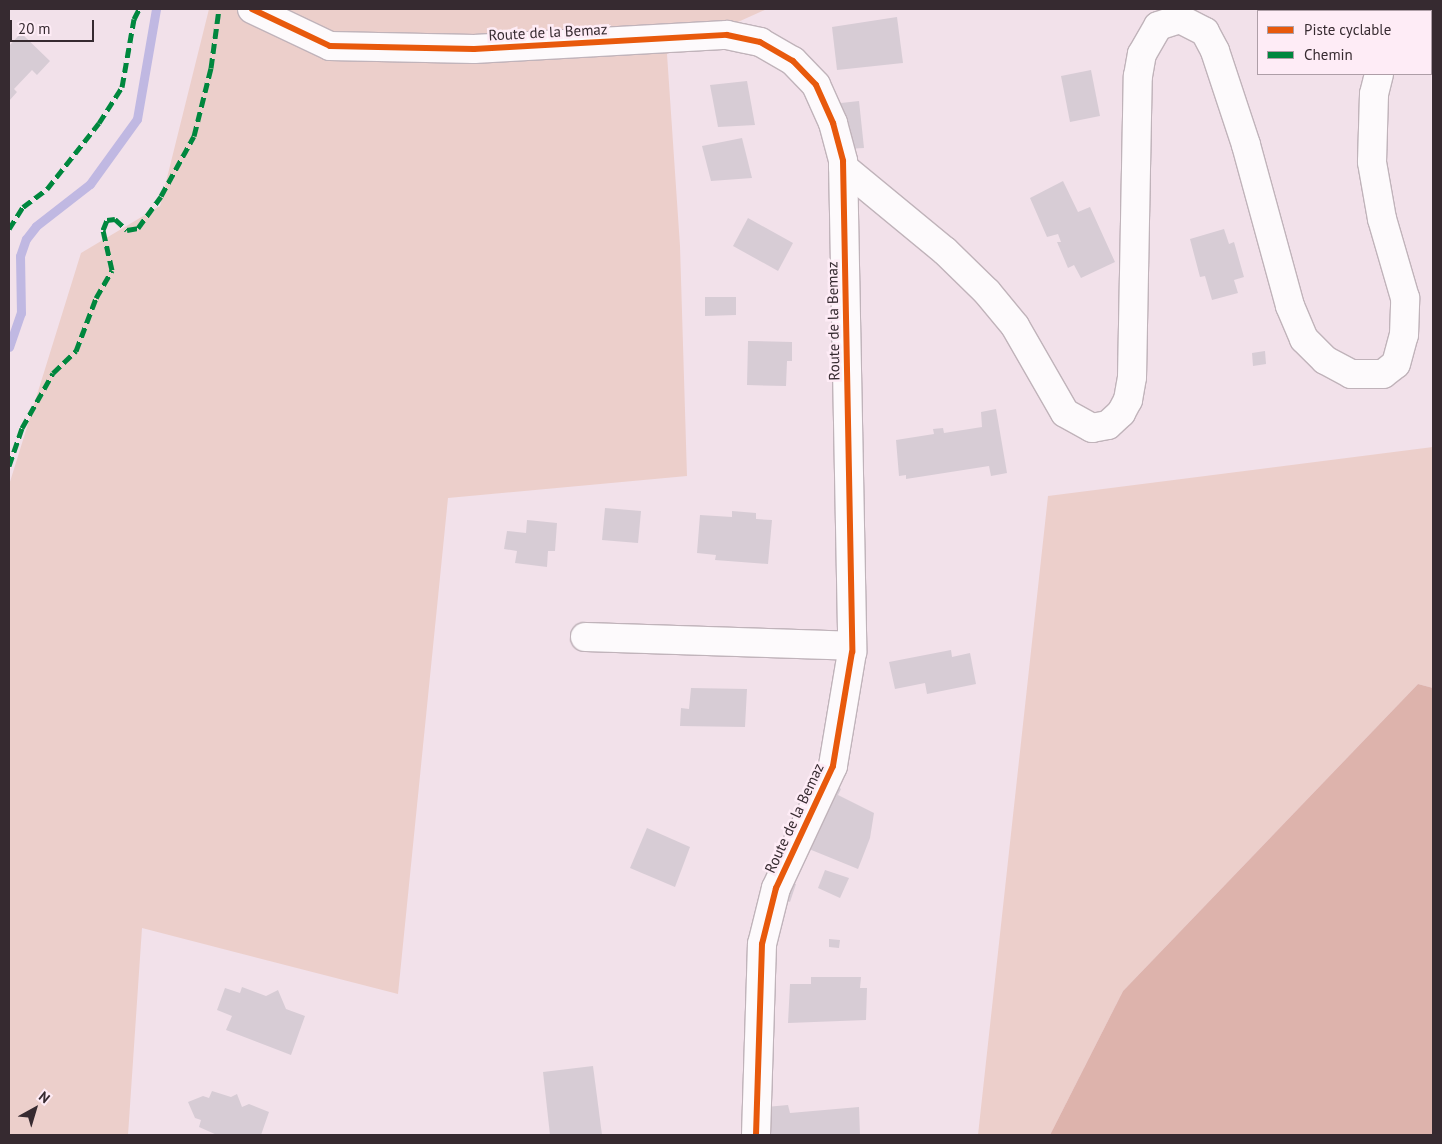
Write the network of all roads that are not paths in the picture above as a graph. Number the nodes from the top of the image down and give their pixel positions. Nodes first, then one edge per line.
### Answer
1 (252, 9) edge
2 (1379, 75) edge
3 (843, 167) junction
4 (586, 637) dead end
5 (852, 646) junction
6 (756, 1135) edge

1 - 3 street, Route de la Bemaz
2 - 3 street
3 - 5 street, Route de la Bemaz
4 - 5 street
5 - 6 street, Route de la Bemaz

